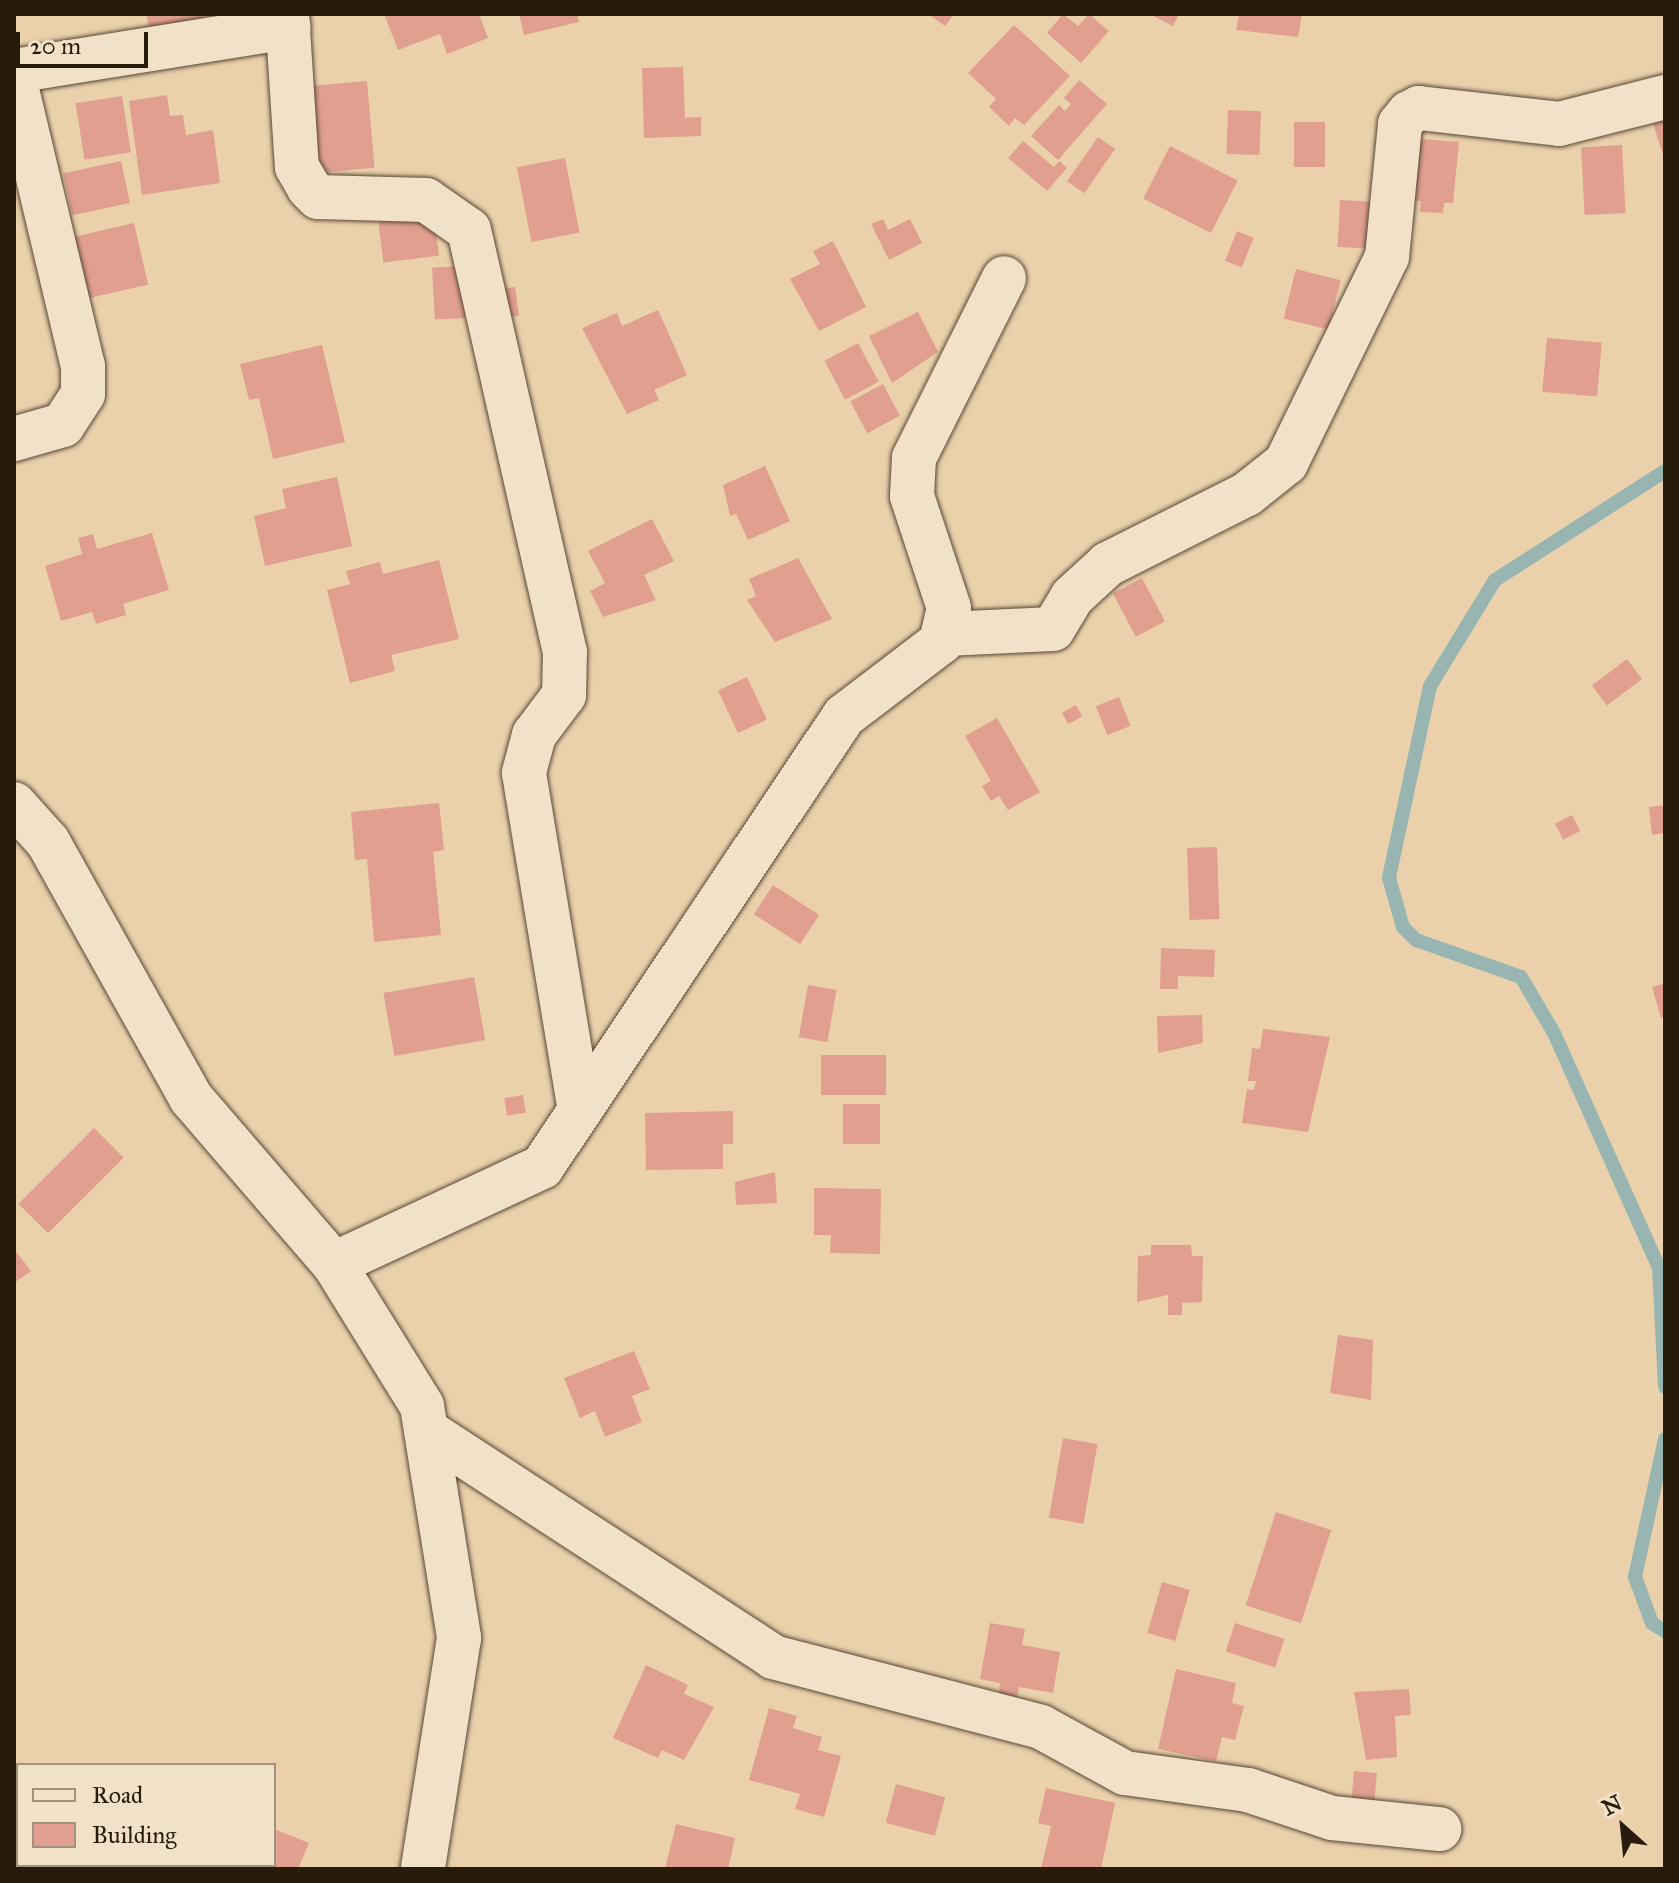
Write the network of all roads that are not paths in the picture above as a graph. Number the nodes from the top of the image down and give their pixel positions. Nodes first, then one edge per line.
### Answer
1 (287, 20) edge
2 (14, 71) edge
3 (14, 77) edge
4 (1665, 97) edge
5 (1004, 278) dead end
6 (14, 439) edge
7 (945, 634) junction
8 (14, 804) edge
9 (580, 1110) junction
10 (334, 1264) junction
11 (430, 1433) junction
12 (1439, 1829) dead end
13 (423, 1869) edge

1 - 2 street
1 - 9 street
3 - 6 street
4 - 7 street
5 - 7 street
7 - 9 street
8 - 10 street
9 - 10 street
10 - 11 street
11 - 12 street
11 - 13 street

